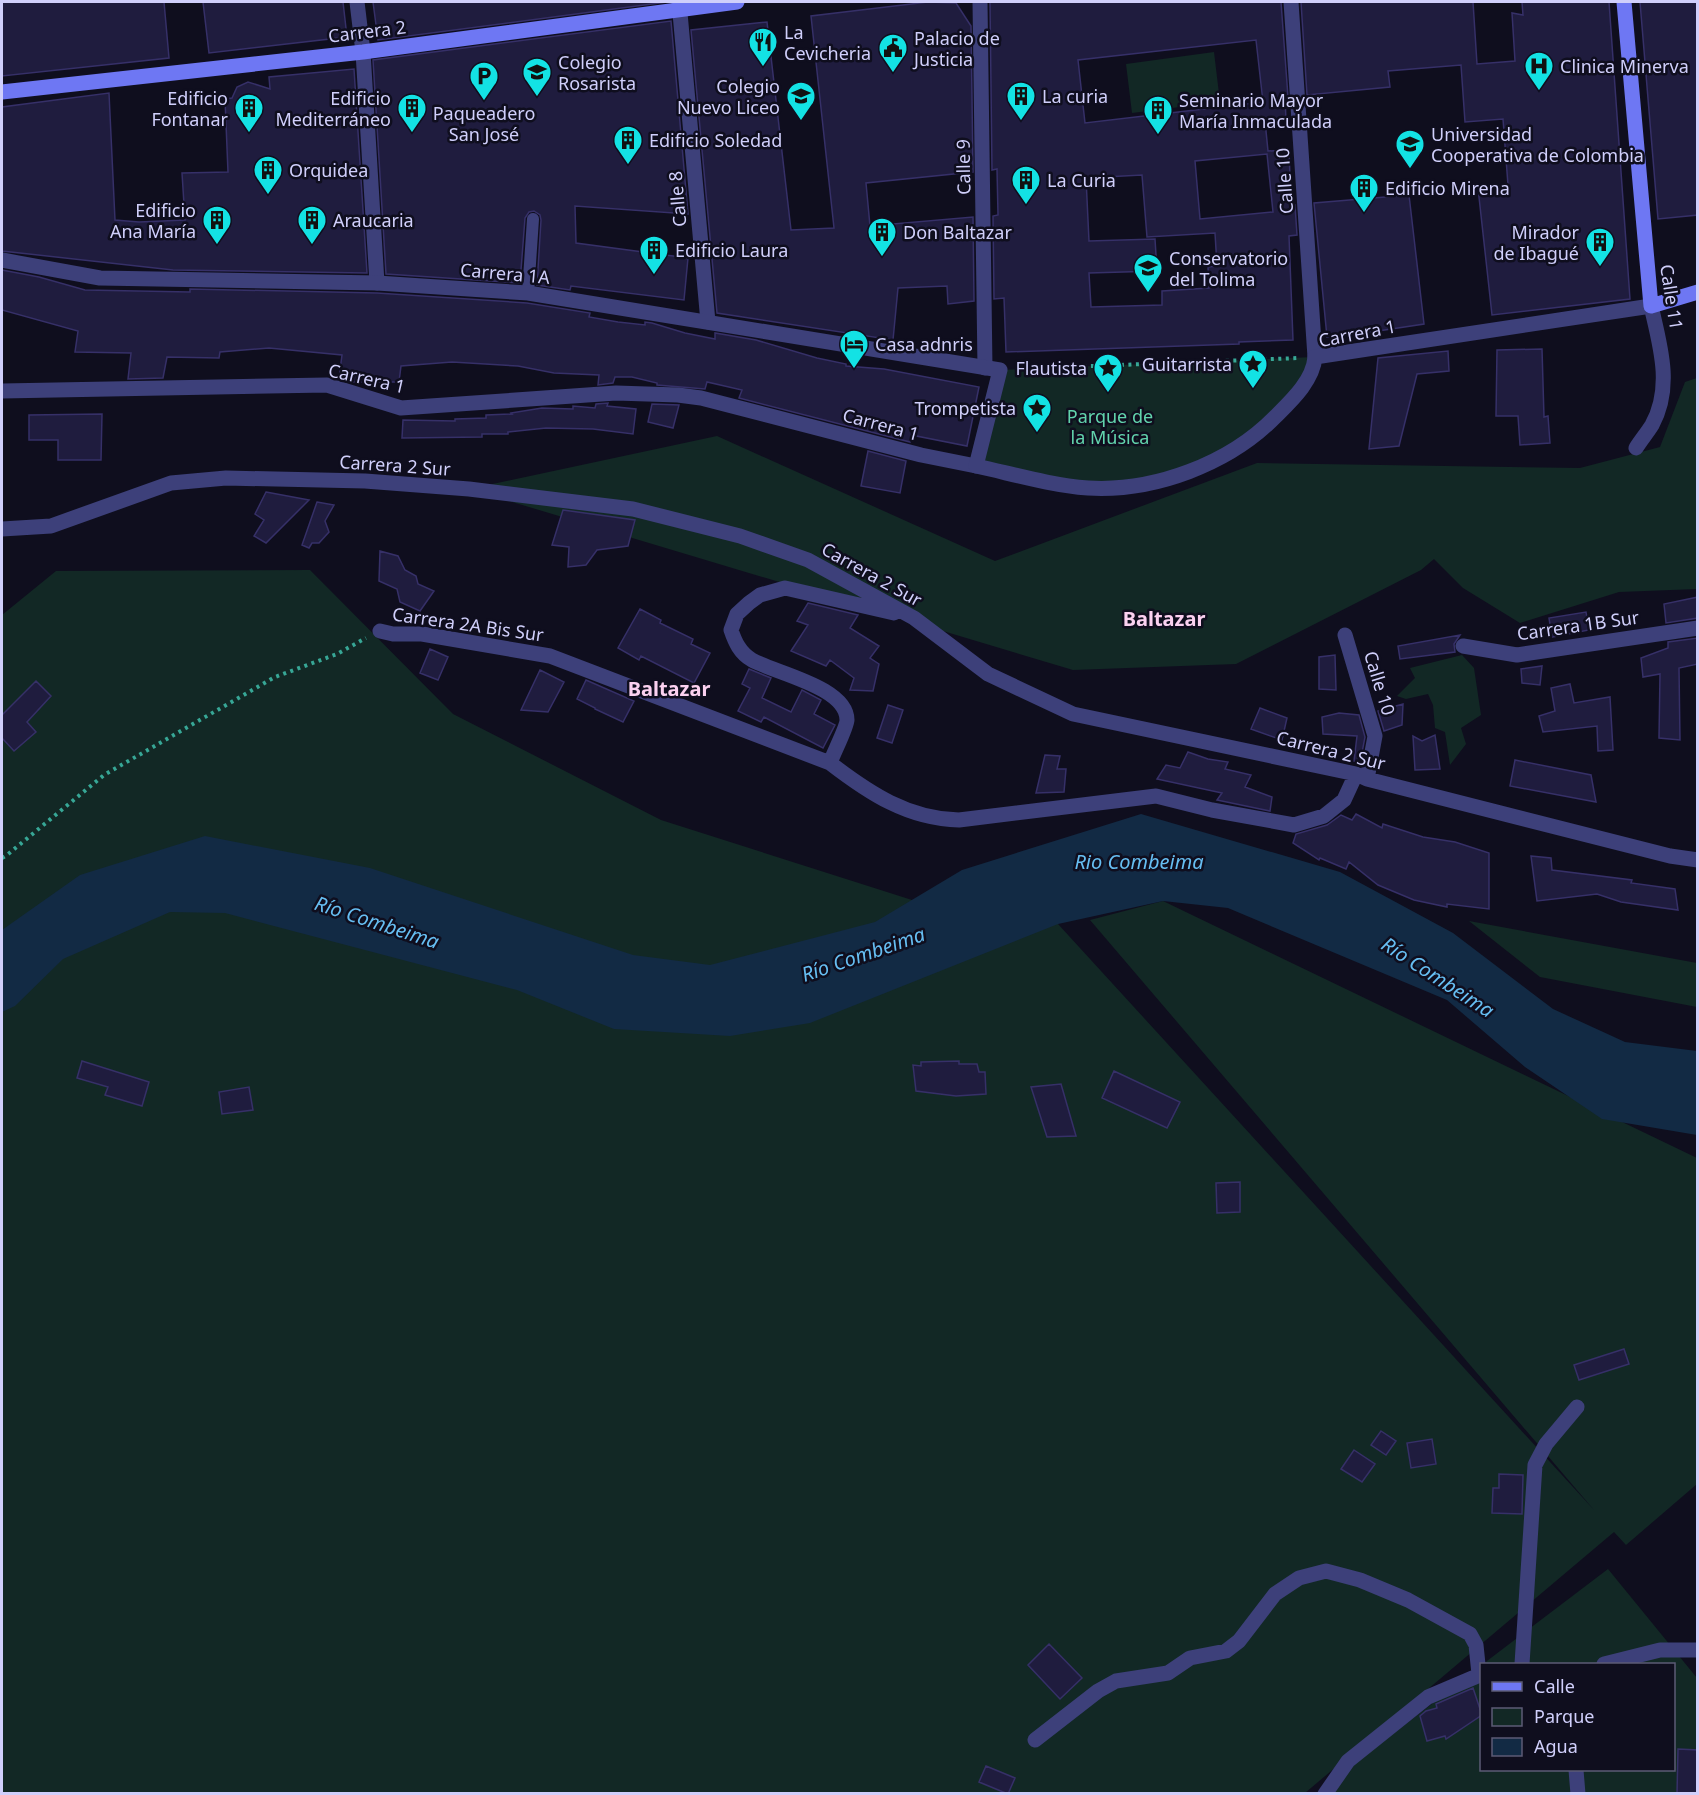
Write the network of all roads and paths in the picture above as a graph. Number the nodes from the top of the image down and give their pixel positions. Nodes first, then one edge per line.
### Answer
1 (357, 2) edge
2 (737, 2) edge
3 (980, 2) edge
4 (1291, 2) edge
5 (1624, 2) edge
6 (680, 6) edge
7 (363, 52) junction
8 (2, 92) edge
9 (533, 219) dead end
10 (2, 260) edge
11 (377, 283) junction
12 (1698, 291) edge
13 (528, 293) junction
14 (1651, 306) junction
15 (708, 322) junction
16 (1315, 357) junction
17 (993, 369) junction
18 (2, 391) edge
19 (1636, 448) dead end
20 (976, 466) junction
21 (2, 529) edge
22 (914, 618) junction
23 (1698, 628) edge
24 (380, 631) joint
25 (1345, 635) dead end
26 (1463, 646) dead end
27 (830, 763) junction
28 (1361, 776) junction
29 (2, 858) edge
30 (1696, 861) edge
31 (1577, 1407) dead end
32 (1698, 1650) edge
33 (1522, 1663) edge
34 (1611, 1663) edge
35 (1480, 1674) edge
36 (1035, 1740) dead end
37 (1575, 1771) edge
38 (1325, 1794) edge
39 (1578, 1794) edge

1 - 7 street
2 - 6 main road, Carrera 2
3 - 17 street, Calle 9
4 - 16 street, Calle 10
5 - 14 main road, Calle 11
6 - 7 main road, Carrera 2
6 - 15 street, Calle 8
7 - 8 main road, Carrera 2
7 - 11 street
9 - 13 lane
10 - 11 street, Carrera 1A
11 - 13 street, Carrera 1A
12 - 14 main road, Carrera 1
13 - 15 street, Carrera 1A
14 - 16 street, Carrera 1
14 - 19 street, Calle 11
15 - 17 street, Carrera 1A
16 - 17 path
16 - 20 street, Carrera 1
17 - 20 street, Calle 9
18 - 20 street, Carrera 1
21 - 22 street, Carrera 2 Sur
22 - 27 street
22 - 28 street, Carrera 2 Sur
23 - 26 street, Carrera 1B Sur
24 - 27 street, Carrera 2A Bis Sur
24 - 29 path, Carrera 2A Bis Sur
25 - 28 street, Calle 10
27 - 28 street, Carrera 2A Bis Sur
28 - 30 street, Carrera 2 Sur
31 - 33 street
32 - 34 street
35 - 36 street
35 - 38 street
37 - 39 street

